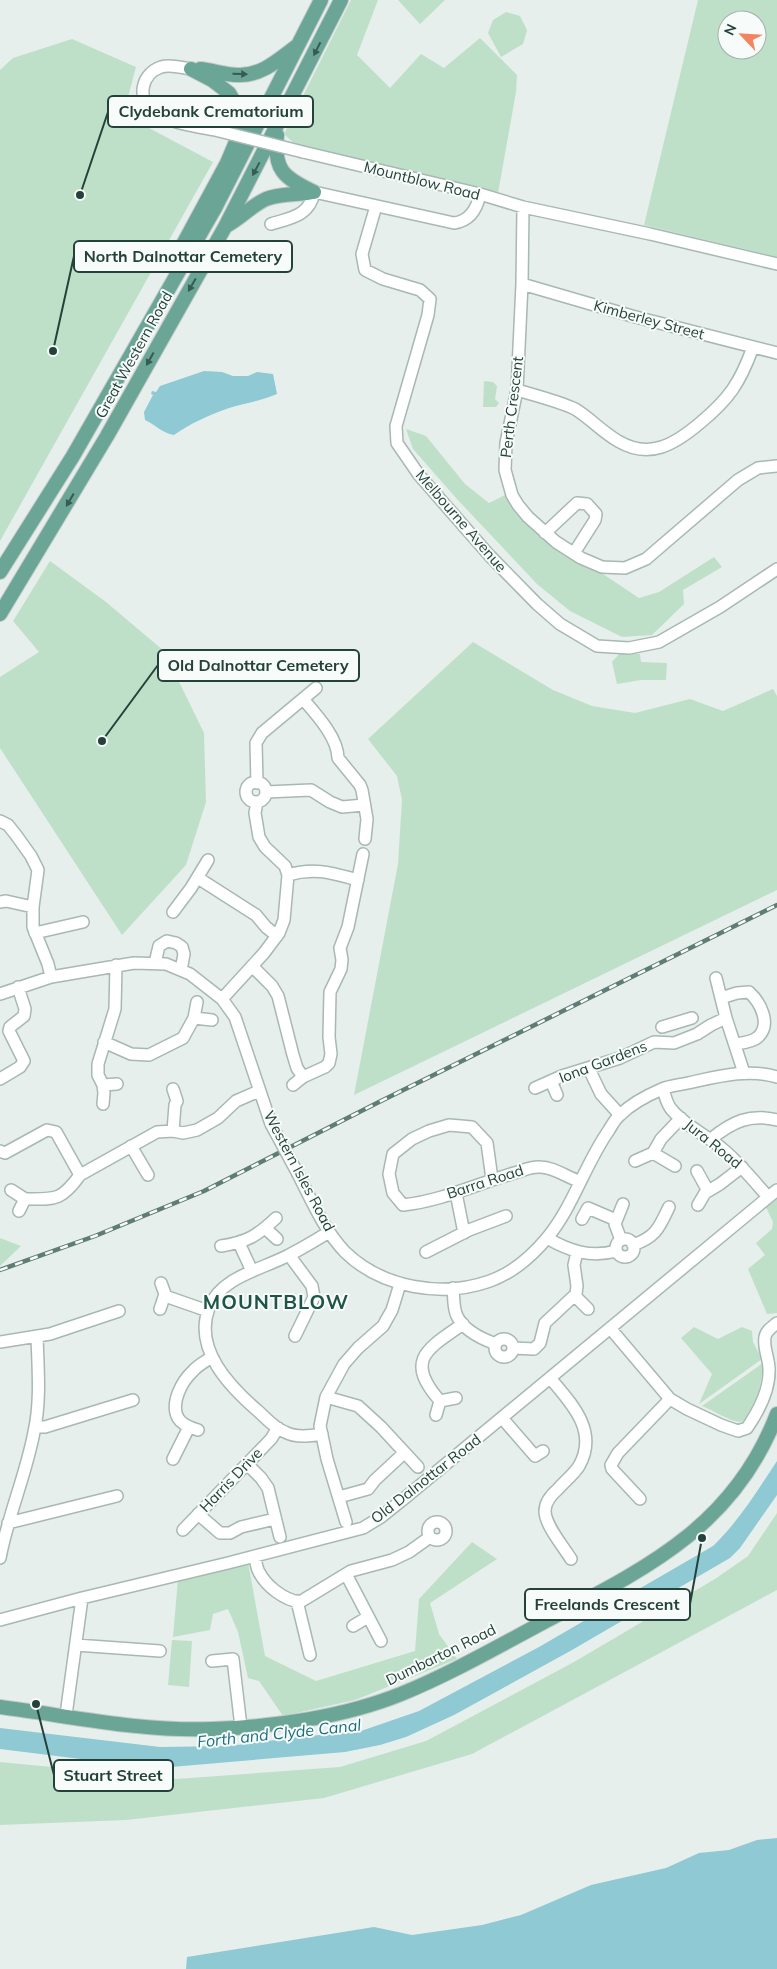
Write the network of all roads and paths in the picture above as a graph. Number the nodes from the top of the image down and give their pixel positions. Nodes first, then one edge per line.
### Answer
1 (321, 0) edge
2 (341, 0) edge
3 (298, 45) junction
4 (191, 69) junction
5 (278, 126) junction
6 (314, 192) junction
7 (480, 194) junction
8 (376, 206) junction
9 (523, 208) junction
10 (271, 224) dead end
11 (225, 227) junction
12 (777, 264) edge
13 (522, 284) junction
14 (137, 344) junction
15 (753, 347) junction
16 (777, 353) edge
17 (517, 390) junction
18 (777, 466) edge
19 (545, 533) junction
20 (574, 553) junction
21 (777, 569) edge
22 (0, 572) edge
23 (0, 614) edge
24 (316, 688) dead end
25 (304, 698) junction
26 (256, 783) junction
27 (266, 792) junction
28 (257, 802) junction
29 (364, 805) junction
30 (0, 822) edge
31 (365, 838) dead end
32 (363, 854) dead end
33 (208, 860) dead end
34 (288, 875) junction
35 (198, 878) junction
36 (358, 880) junction
37 (0, 902) edge
38 (33, 907) junction
39 (173, 912) dead end
40 (83, 922) dead end
41 (35, 933) junction
42 (277, 936) junction
43 (155, 963) junction
44 (116, 965) junction
45 (252, 966) junction
46 (181, 970) junction
47 (51, 978) junction
48 (716, 978) dead end
49 (18, 987) junction
50 (0, 994) edge
51 (722, 998) junction
52 (222, 999) junction
53 (197, 1002) dead end
54 (194, 1018) junction
55 (692, 1018) dead end
56 (726, 1018) junction
57 (212, 1020) dead end
58 (677, 1022) junction
59 (662, 1027) dead end
60 (683, 1039) junction
61 (104, 1042) junction
62 (736, 1044) junction
63 (589, 1069) junction
64 (744, 1073) junction
65 (777, 1077) edge
66 (303, 1078) junction
67 (0, 1079) edge
68 (551, 1081) junction
69 (117, 1084) dead end
70 (103, 1085) junction
71 (293, 1085) dead end
72 (535, 1088) dead end
73 (172, 1089) dead end
74 (663, 1089) junction
75 (259, 1091) junction
76 (557, 1095) dead end
77 (103, 1104) dead end
78 (620, 1115) junction
79 (681, 1118) junction
80 (777, 1120) edge
81 (173, 1131) junction
82 (711, 1139) junction
83 (131, 1146) junction
84 (0, 1151) edge
85 (653, 1153) junction
86 (635, 1161) dead end
87 (675, 1166) dead end
88 (742, 1167) junction
89 (697, 1172) dead end
90 (80, 1175) junction
91 (148, 1175) dead end
92 (492, 1179) junction
93 (579, 1181) junction
94 (11, 1190) dead end
95 (708, 1191) junction
96 (456, 1193) junction
97 (772, 1194) edge
98 (25, 1199) junction
99 (622, 1204) dead end
100 (698, 1205) dead end
101 (669, 1207) dead end
102 (19, 1211) dead end
103 (506, 1216) dead end
104 (276, 1218) dead end
105 (582, 1220) dead end
106 (616, 1220) junction
107 (486, 1224) junction
108 (265, 1228) junction
109 (328, 1232) junction
110 (434, 1233) dead end
111 (464, 1233) junction
112 (492, 1235) dead end
113 (277, 1238) dead end
114 (547, 1238) junction
115 (239, 1244) junction
116 (440, 1244) junction
117 (619, 1245) junction
118 (634, 1245) junction
119 (221, 1246) dead end
120 (426, 1252) dead end
121 (577, 1252) junction
122 (289, 1255) junction
123 (252, 1271) junction
124 (161, 1283) dead end
125 (400, 1284) junction
126 (453, 1288) junction
127 (165, 1296) junction
128 (575, 1296) junction
129 (160, 1309) dead end
130 (588, 1309) dead end
131 (119, 1311) dead end
132 (208, 1311) junction
133 (777, 1323) edge
134 (463, 1324) junction
135 (610, 1328) junction
136 (37, 1336) junction
137 (295, 1336) dead end
138 (0, 1342) edge
139 (212, 1357) junction
140 (550, 1378) junction
141 (326, 1397) junction
142 (456, 1398) dead end
143 (670, 1398) junction
144 (133, 1400) dead end
145 (440, 1401) junction
146 (777, 1414) edge
147 (436, 1415) dead end
148 (502, 1418) junction
149 (35, 1427) junction
150 (278, 1428) junction
151 (322, 1434) junction
152 (543, 1450) dead end
153 (404, 1453) junction
154 (173, 1459) dead end
155 (247, 1464) junction
156 (418, 1467) dead end
157 (117, 1496) dead end
158 (340, 1497) junction
159 (640, 1499) dead end
160 (198, 1514) junction
161 (275, 1519) junction
162 (346, 1522) dead end
163 (8, 1523) junction
164 (183, 1530) dead end
165 (280, 1536) dead end
166 (430, 1537) dead end
167 (255, 1556) junction
168 (0, 1558) edge
169 (571, 1558) dead end
170 (346, 1574) junction
171 (82, 1598) junction
172 (297, 1601) junction
173 (368, 1617) junction
174 (0, 1620) edge
175 (353, 1626) dead end
176 (381, 1641) dead end
177 (76, 1645) junction
178 (160, 1651) dead end
179 (310, 1655) dead end
180 (212, 1661) dead end
181 (0, 1708) edge
182 (66, 1715) junction
183 (241, 1726) junction

1 - 3 main road, Great Western Road
2 -> 5 main road, Great Western Road
4 -> 3 main road
3 - 14 main road, Great Western Road
4 - 7 street, Mountblow Road, bridge
4 - 14 main road
5 - 6 main road
5 -> 11 main road, Great Western Road
6 - 8 street
6 - 10 street
6 - 11 main road
7 - 8 street
7 - 9 street, Mountblow Road
8 - 21 street, Melbourne Avenue
9 - 12 street, Mountblow Road
9 - 13 street, Perth Crescent
11 -> 23 main road, Great Western Road
13 - 15 street, Kimberley Street
13 - 17 street, Perth Crescent
14 - 22 main road, Great Western Road
15 - 16 street, Kimberley Street
15 - 17 street
17 - 19 street, Perth Crescent
18 - 20 street, Perth Crescent
19 - 20 street, Perth Crescent
19 - 20 street
24 - 25 street
25 - 26 street
25 - 29 street
26 - 27 street
26 - 28 street
27 - 28 street
27 - 29 street
28 - 34 street
29 - 31 street
30 - 38 street
32 - 36 street
33 - 35 street
34 - 36 street
34 - 42 street
35 - 39 street
35 - 42 street
36 - 66 street
37 - 38 street
38 - 41 street
40 - 41 street
41 - 47 street
42 - 45 street
43 - 44 street, Western Isles Road
43 - 46 street, Western Isles Road
43 - 46 street
44 - 47 street, Western Isles Road
44 - 61 street
45 - 52 street
45 - 66 street
46 - 52 street, Western Isles Road
47 - 49 street, Western Isles Road
48 - 51 street
49 - 50 street, Western Isles Road
49 - 67 street
51 - 56 street
51 - 62 street
52 - 75 street, Western Isles Road
53 - 54 street
54 - 57 street
54 - 61 street
55 - 58 street
56 - 60 street, Iona Gardens
56 - 62 street
58 - 59 street
58 - 60 street
60 - 63 street, Iona Gardens
61 - 70 street
62 - 64 street
63 - 68 street, Iona Gardens
63 - 78 street
64 - 65 street, Western Isles Road
64 - 74 street, Western Isles Road
66 - 71 street
68 - 72 street, Iona Gardens
68 - 76 street
69 - 70 street
70 - 77 street
73 - 81 street
74 - 78 street, Western Isles Road
74 - 79 street, Jura Road
75 - 81 street
75 - 109 street, Western Isles Road, bridge
78 - 93 street, Western Isles Road
79 - 82 street, Jura Road
79 - 85 street
80 - 82 street
81 - 83 street
82 - 88 street, Jura Road
83 - 90 street
83 - 91 street
84 - 90 street
85 - 86 street
85 - 87 street
88 - 95 street
88 - 97 street, Jura Road
89 - 95 street
90 - 98 street
92 - 93 street, Barra Road
92 - 96 street, Barra Road
92 - 96 street, Barra Road
93 - 114 street, Western Isles Road
94 - 98 street
95 - 100 street
96 - 111 street
97 - 135 street, Old Dalnottar Road
98 - 102 street
99 - 106 street
101 - 118 street
103 - 107 street
104 - 108 street
105 - 106 street
106 - 117 street
107 - 111 street
107 - 112 street
108 - 113 street
108 - 115 street
109 - 122 street
109 - 125 street, Western Isles Road
110 - 116 street
111 - 116 street
114 - 121 street
114 - 126 street, Western Isles Road
115 - 119 street
115 - 123 street
116 - 120 street
117 - 118 street
117 - 118 street
117 - 121 street
121 - 128 street
122 - 123 street
122 - 137 street
123 - 132 street
124 - 127 street
125 - 126 street, Western Isles Road
125 - 141 street
126 - 134 street
127 - 129 street
127 - 132 street
128 - 130 street
128 - 134 street
131 - 136 street
132 - 139 street
133 - 143 street
134 - 145 street
135 - 140 street, Old Dalnottar Road
135 - 143 street
136 - 138 street
136 - 149 street
139 - 150 street
139 - 154 street
140 - 148 street, Old Dalnottar Road
140 - 169 street
141 - 151 street
141 - 153 street
142 - 145 street
143 - 159 street
144 - 149 street
145 - 147 street
146 - 183 main road, Dumbarton Road
148 - 152 street
148 - 167 street, Old Dalnottar Road
149 - 163 street
150 - 151 street
150 - 155 street, Harris Drive
151 - 158 street
153 - 156 street
153 - 158 street
155 - 160 street, Harris Drive
155 - 161 street
157 - 163 street
158 - 162 street
160 - 161 street
160 - 164 street, Harris Drive
161 - 165 street
163 - 168 street
166 - 170 street
167 - 171 street, Old Dalnottar Road
167 - 172 street
170 - 172 street
170 - 173 street
171 - 174 street, Old Dalnottar Road
171 - 177 street
172 - 179 street
173 - 175 street
173 - 176 street
177 - 178 street
177 - 182 street
180 - 183 street
181 - 182 main road, Dumbarton Road
182 - 183 main road, Dumbarton Road

